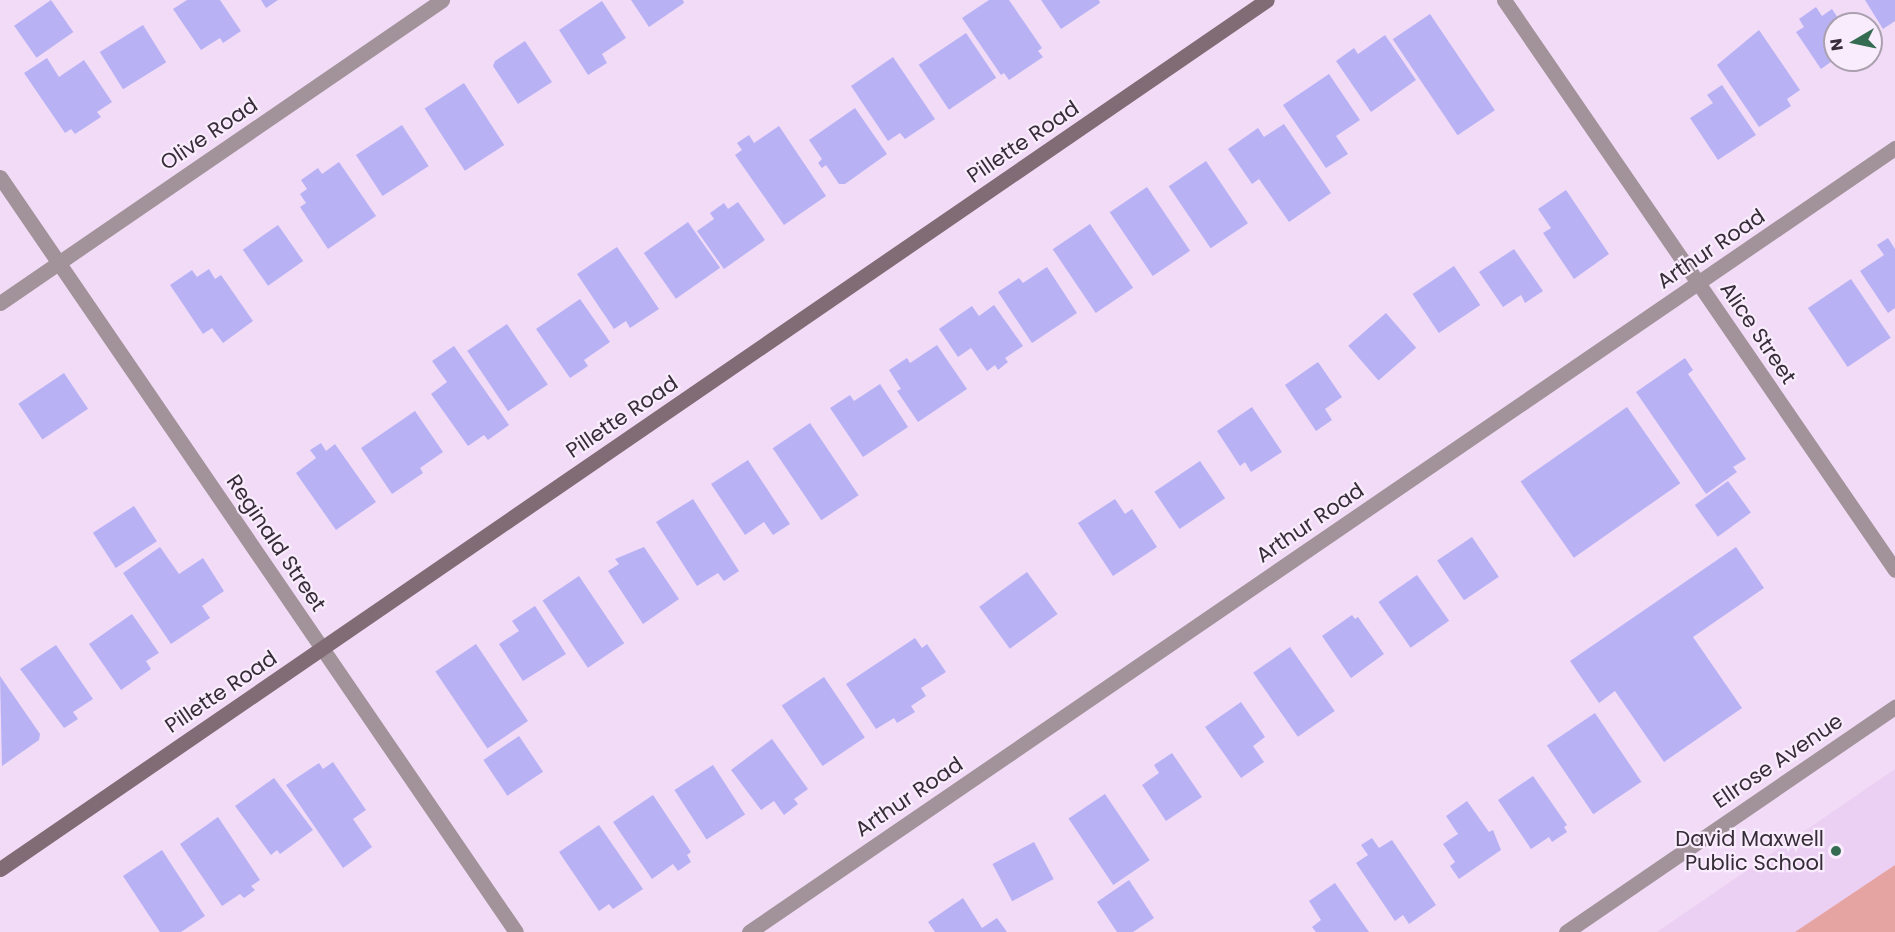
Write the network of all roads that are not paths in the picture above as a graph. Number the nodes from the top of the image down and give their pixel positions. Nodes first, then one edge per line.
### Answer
1 (442, 0) edge
2 (1267, 0) edge
3 (1504, 0) edge
4 (1895, 148) edge
5 (0, 177) edge
6 (59, 263) junction
7 (1698, 283) junction
8 (0, 303) edge
9 (1895, 570) edge
10 (322, 648) junction
11 (1895, 707) edge
12 (0, 869) edge
13 (516, 932) edge
14 (748, 932) edge
15 (1566, 932) edge

1 - 6 street, Olive Road
2 - 10 street, Pillette Road
3 - 7 street, Alice Street
4 - 7 street, Arthur Road
5 - 6 street, Reginald Street
6 - 8 street, Olive Road
6 - 10 street, Reginald Street
7 - 9 street, Alice Street
7 - 14 street, Arthur Road
10 - 12 street, Pillette Road
10 - 13 street, Reginald Street
11 - 15 street, Ellrose Avenue

